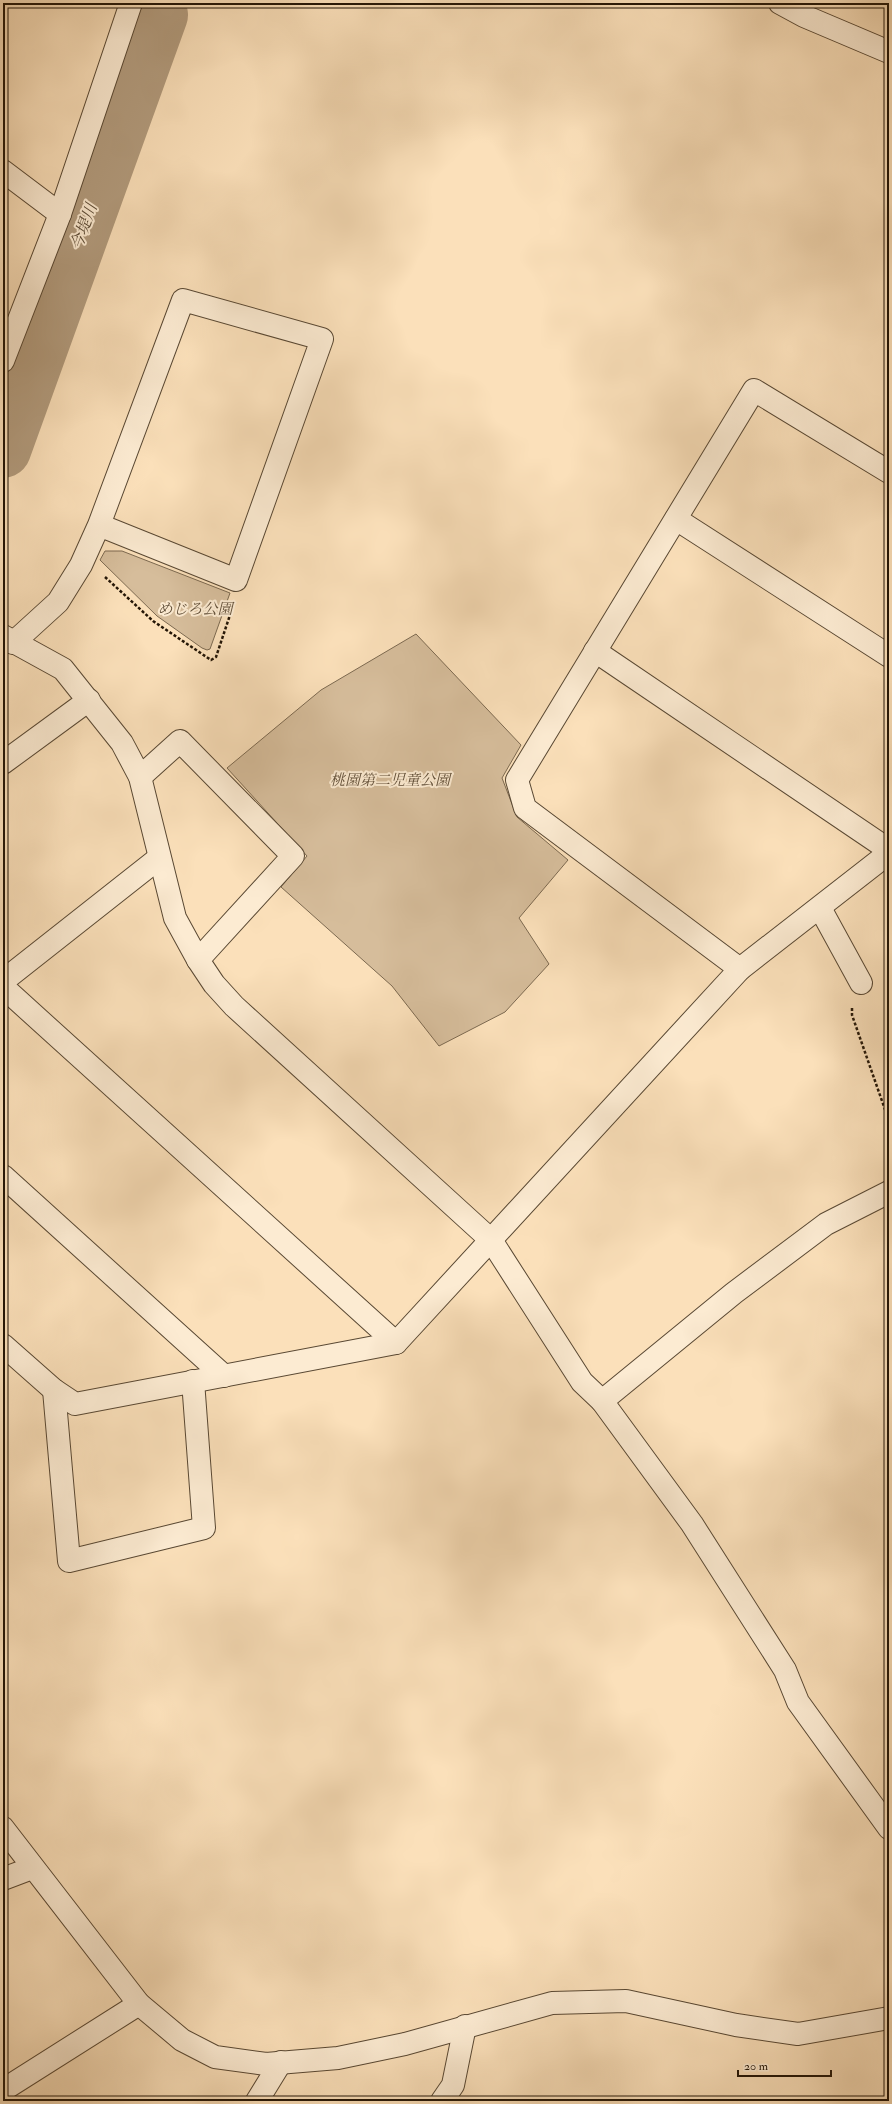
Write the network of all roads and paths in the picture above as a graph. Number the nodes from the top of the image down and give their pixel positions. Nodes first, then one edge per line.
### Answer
1 (131, 3) edge
2 (780, 3) edge
3 (889, 52) edge
4 (3, 171) edge
5 (60, 214) junction
6 (3, 361) edge
7 (889, 472) edge
8 (676, 519) junction
9 (99, 525) junction
10 (103, 576) dead end
11 (236, 580) junction
12 (8, 640) edge
13 (595, 651) junction
14 (889, 656) edge
15 (89, 700) junction
16 (3, 763) edge
17 (140, 777) junction
18 (889, 852) edge
19 (159, 858) junction
20 (820, 908) junction
21 (198, 960) junction
22 (740, 969) junction
23 (3, 981) edge
24 (859, 981) joint
25 (3, 987) edge
26 (889, 1121) edge
27 (3, 1176) edge
28 (889, 1192) edge
29 (491, 1240) junction
30 (396, 1343) junction
31 (3, 1346) edge
32 (224, 1376) junction
33 (193, 1381) junction
34 (54, 1390) junction
35 (602, 1401) junction
36 (3, 1828) edge
37 (889, 1828) edge
38 (32, 1868) junction
39 (3, 1879) edge
40 (139, 2004) junction
41 (889, 2018) edge
42 (465, 2026) junction
43 (281, 2062) junction
44 (3, 2090) edge
45 (257, 2101) edge
46 (442, 2101) edge

1 - 5 street
2 - 3 street
4 - 5 street
5 - 6 street
7 - 8 street
8 - 13 street
8 - 14 street
9 - 11 street
9 - 11 street
9 - 12 street
10 - 11 path
12 - 15 street
13 - 18 street
13 - 22 street
15 - 16 street
15 - 17 street
17 - 19 street
17 - 21 street
18 - 20 street
19 - 21 street
19 - 23 street
20 - 22 street
20 - 24 street
21 - 29 street
22 - 29 street
24 - 26 path
25 - 30 street
27 - 32 street
28 - 35 street
29 - 30 street
29 - 35 street
30 - 32 street
31 - 34 street
32 - 33 street
33 - 34 street
33 - 34 street
35 - 37 street
36 - 38 street
38 - 39 street
38 - 40 street
40 - 43 street
40 - 44 street
41 - 42 street
42 - 43 street
42 - 46 street
43 - 45 street

